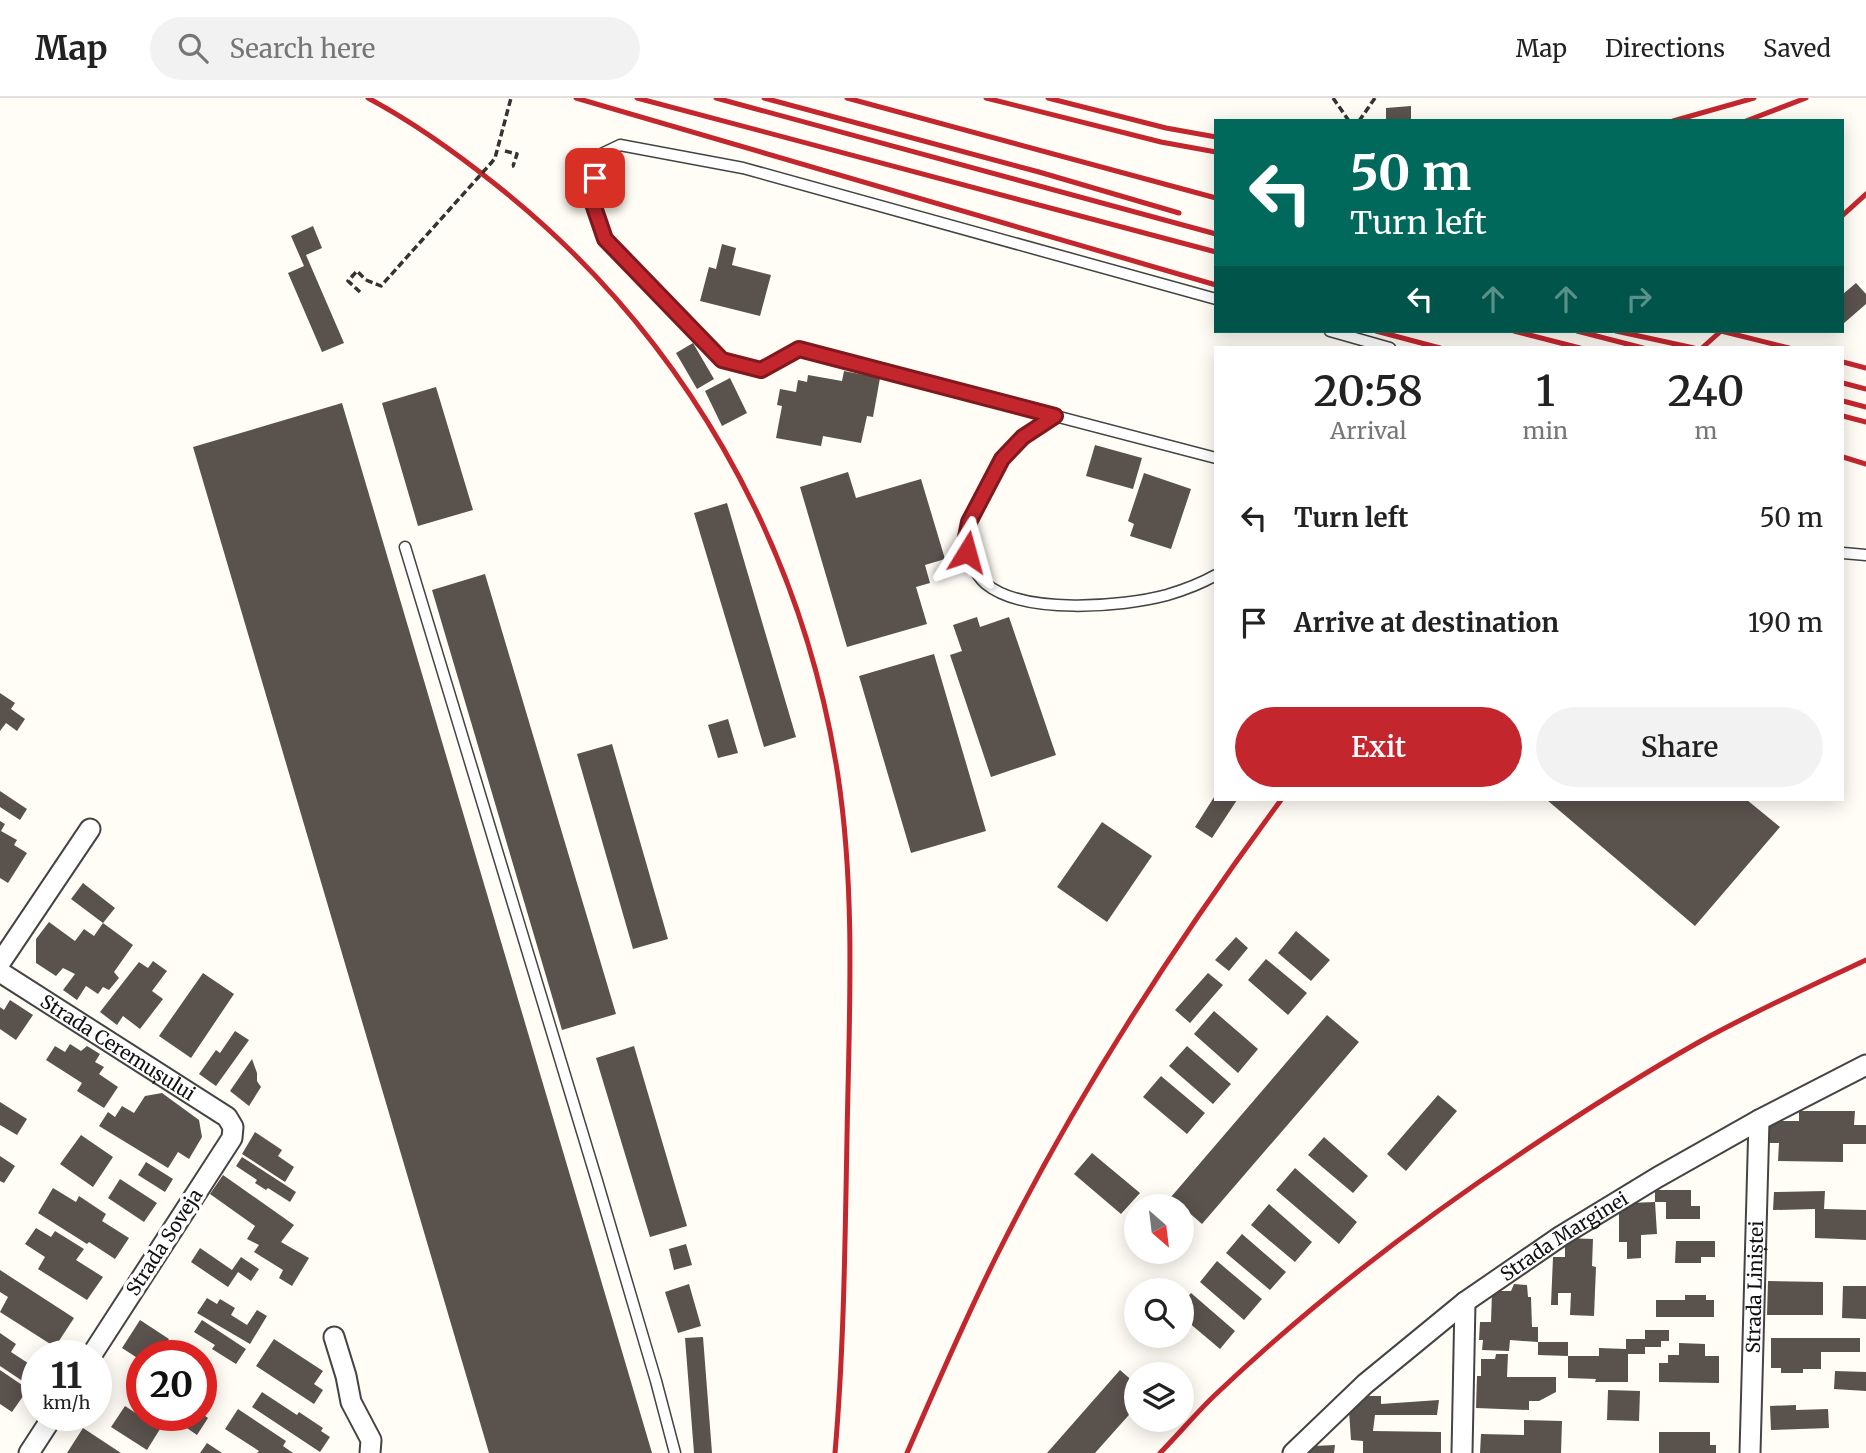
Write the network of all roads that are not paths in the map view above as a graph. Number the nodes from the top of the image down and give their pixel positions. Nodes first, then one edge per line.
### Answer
1 (1214, 298) edge
2 (1337, 333) edge
3 (1383, 346) edge
4 (1055, 416) junction
5 (1214, 457) edge
6 (405, 547) dead end
7 (1844, 553) edge
8 (1866, 555) edge
9 (1214, 576) edge
10 (90, 829) dead end
11 (0, 963) edge
12 (0, 972) edge
13 (1866, 1065) edge
14 (1759, 1120) junction
15 (233, 1127) joint
16 (1465, 1302) junction
17 (334, 1337) dead end
18 (101, 1340) edge
19 (43, 1431) edge
20 (29, 1453) edge
21 (370, 1453) edge
22 (675, 1453) edge
23 (1293, 1453) edge
24 (1462, 1453) edge
25 (1750, 1453) edge

1 - 4 lane
2 - 3 lane
4 - 5 lane
4 - 9 lane
6 - 22 lane
7 - 8 lane
10 - 11 street
12 - 15 street, Strada Ceremușului
13 - 14 street, Strada Marginei
14 - 16 street, Strada Marginei
14 - 25 street, Strada Liniștei
15 - 18 street, Strada Soveja
16 - 23 street, Strada Marginei
16 - 24 street
17 - 21 street
19 - 20 street

